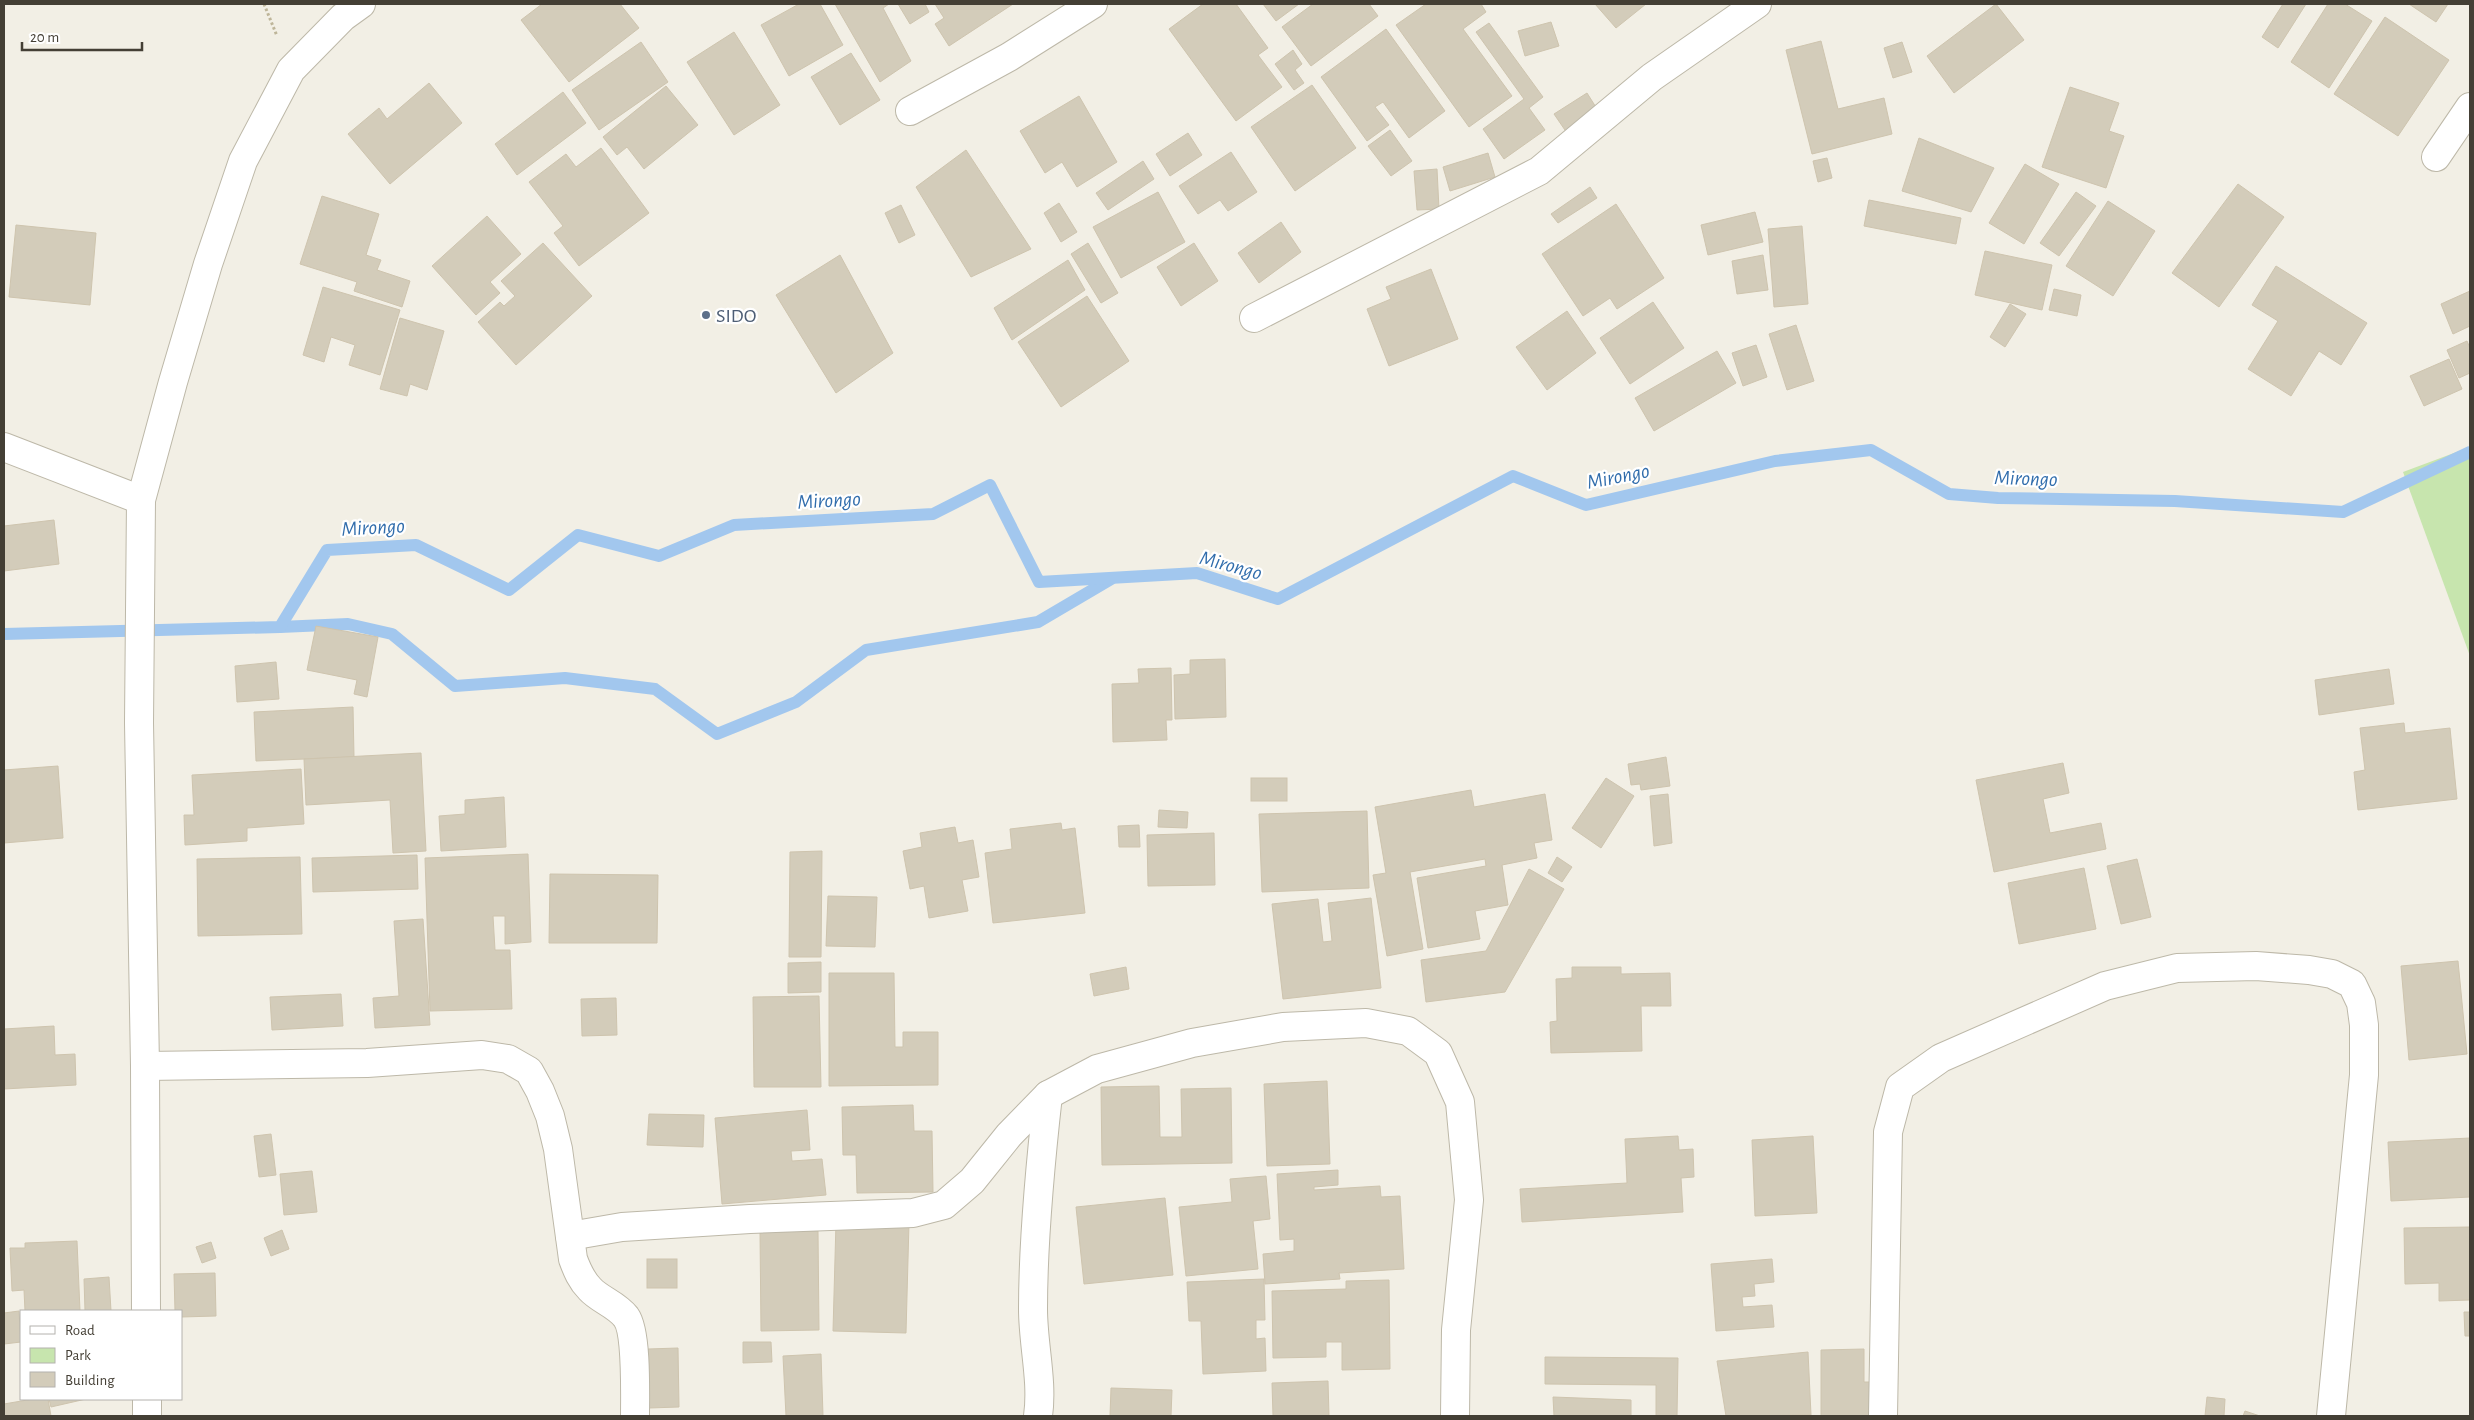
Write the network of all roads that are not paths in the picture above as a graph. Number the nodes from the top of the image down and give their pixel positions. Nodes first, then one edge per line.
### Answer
1 (361, 4) edge
2 (1093, 4) edge
3 (1757, 4) edge
4 (2470, 106) edge
5 (910, 111) dead end
6 (2436, 157) dead end
7 (1254, 318) dead end
8 (4, 446) edge
9 (142, 500) junction
10 (145, 1066) junction
11 (1048, 1095) junction
12 (570, 1236) junction
13 (146, 1310) edge
14 (147, 1400) edge
15 (147, 1416) edge
16 (635, 1416) edge
17 (1038, 1416) edge
18 (1455, 1416) edge
19 (1882, 1416) edge
20 (2331, 1416) edge

1 - 9 street
2 - 5 street
3 - 7 street
4 - 6 street
8 - 9 street
9 - 10 street
10 - 12 street
10 - 13 street
11 - 12 street
11 - 17 street
11 - 18 street
12 - 16 street
14 - 15 street
19 - 20 street

